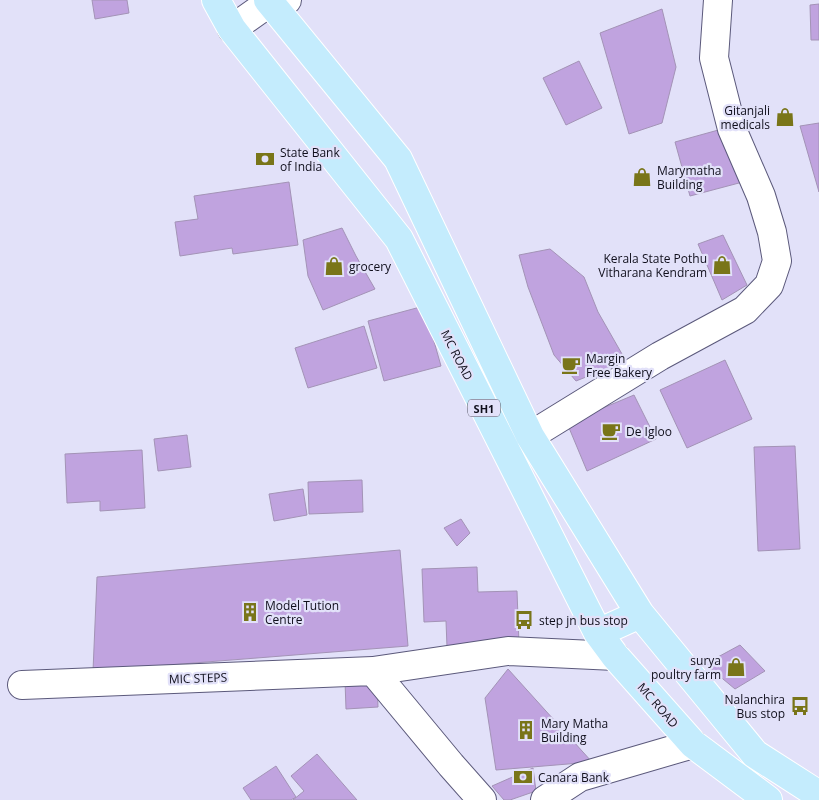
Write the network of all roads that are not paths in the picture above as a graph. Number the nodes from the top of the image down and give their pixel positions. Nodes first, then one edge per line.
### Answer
1 (216, 0) edge
2 (718, 0) edge
3 (275, 1) edge
4 (232, 29) junction
5 (530, 436) junction
6 (640, 614) junction
7 (598, 633) junction
8 (615, 656) junction
9 (373, 672) junction
10 (22, 685) dead end
11 (693, 744) junction
12 (819, 796) edge
13 (482, 800) edge
14 (545, 800) edge
15 (768, 800) edge

1 - 4 main road, MC ROAD / SH1
2 - 5 street
3 - 4 street
3 - 5 main road, SH1
4 - 7 main road, MC ROAD / SH1
5 - 6 main road, SH1
6 - 7 main road
6 - 12 main road, SH1
7 - 8 main road, MC ROAD / SH1
8 - 9 street, MIC STEPS
8 - 11 main road, MC ROAD / SH1
9 - 10 street, MIC STEPS
9 - 13 street
11 - 14 street
11 - 15 main road, MC ROAD / SH1

